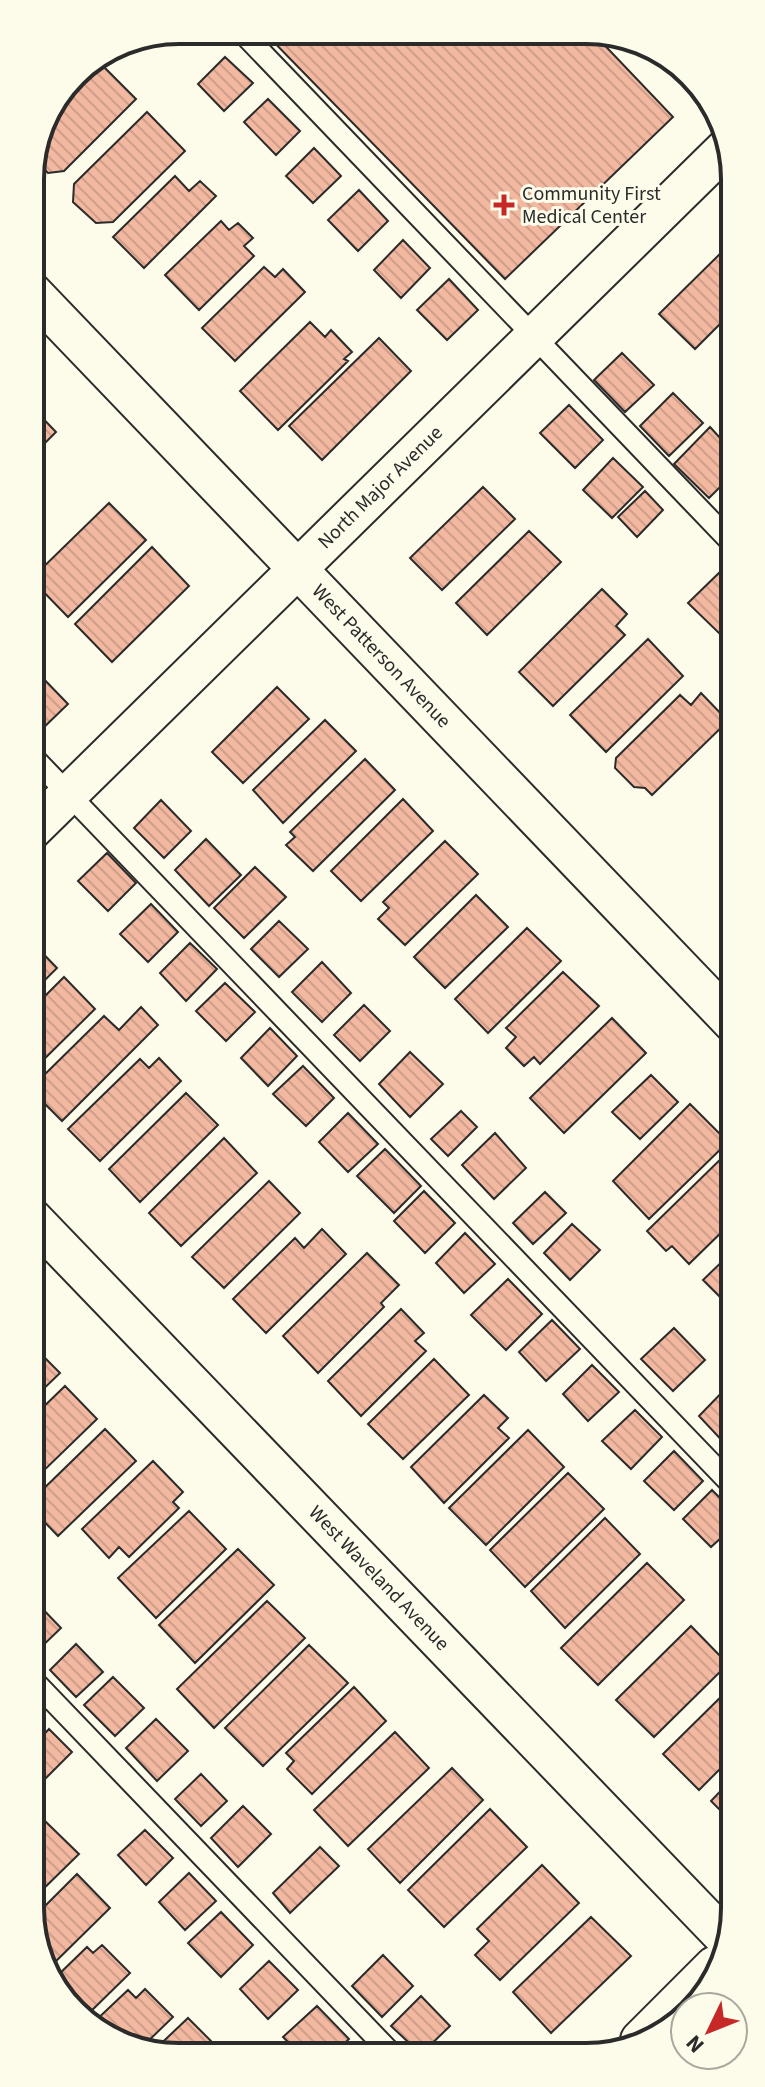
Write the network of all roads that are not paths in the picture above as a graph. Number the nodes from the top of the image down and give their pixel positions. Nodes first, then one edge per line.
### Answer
1 (253, 44) edge
2 (718, 156) edge
3 (44, 305) edge
4 (534, 337) junction
5 (721, 532) edge
6 (298, 569) junction
7 (44, 768) edge
8 (69, 794) junction
9 (44, 818) edge
10 (721, 1010) edge
11 (44, 1230) edge
12 (721, 1473) edge
13 (44, 1691) edge
14 (718, 1931) edge
15 (698, 1982) edge
16 (659, 2021) edge
17 (381, 2043) edge

1 - 4 lane
2 - 4 street, North Major Avenue
3 - 6 street, West Patterson Avenue
4 - 5 lane
4 - 6 street, North Major Avenue
6 - 8 street, North Major Avenue
6 - 10 street, West Patterson Avenue
7 - 8 lane
8 - 9 street, North Major Avenue
8 - 12 lane
11 - 14 street, West Waveland Avenue
13 - 17 lane
15 - 16 street

